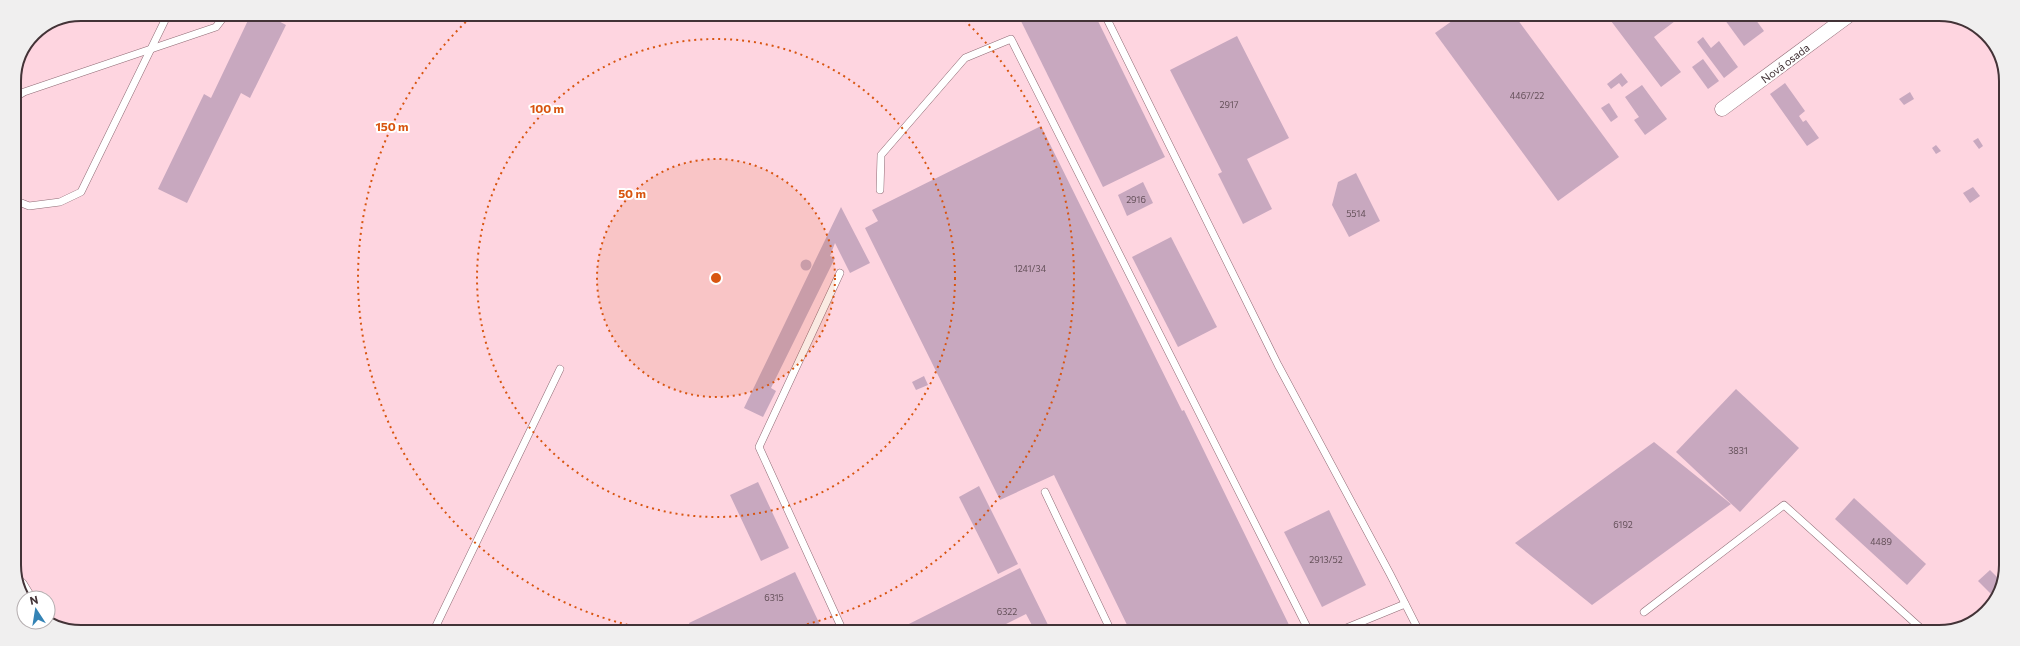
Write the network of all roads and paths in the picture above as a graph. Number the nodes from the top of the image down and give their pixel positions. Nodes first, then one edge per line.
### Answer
1 (165, 21) edge
2 (221, 21) edge
3 (1108, 21) edge
4 (1841, 21) edge
5 (152, 49) junction
6 (21, 94) edge
7 (1722, 109) dead end
8 (880, 190) dead end
9 (21, 203) edge
10 (840, 273) dead end
11 (560, 369) dead end
12 (1044, 492) dead end
13 (1405, 604) junction
14 (1644, 612) dead end
15 (436, 625) edge
16 (840, 625) edge
17 (1108, 625) edge
18 (1306, 625) edge
19 (1354, 625) edge
20 (1415, 625) edge
21 (1917, 625) edge

1 - 5 lane
2 - 5 lane
3 - 13 lane
4 - 7 street, Nová osada
5 - 6 lane
5 - 9 lane
8 - 18 lane
10 - 16 lane
11 - 15 lane
12 - 17 lane
13 - 19 lane
13 - 20 lane
14 - 21 lane

